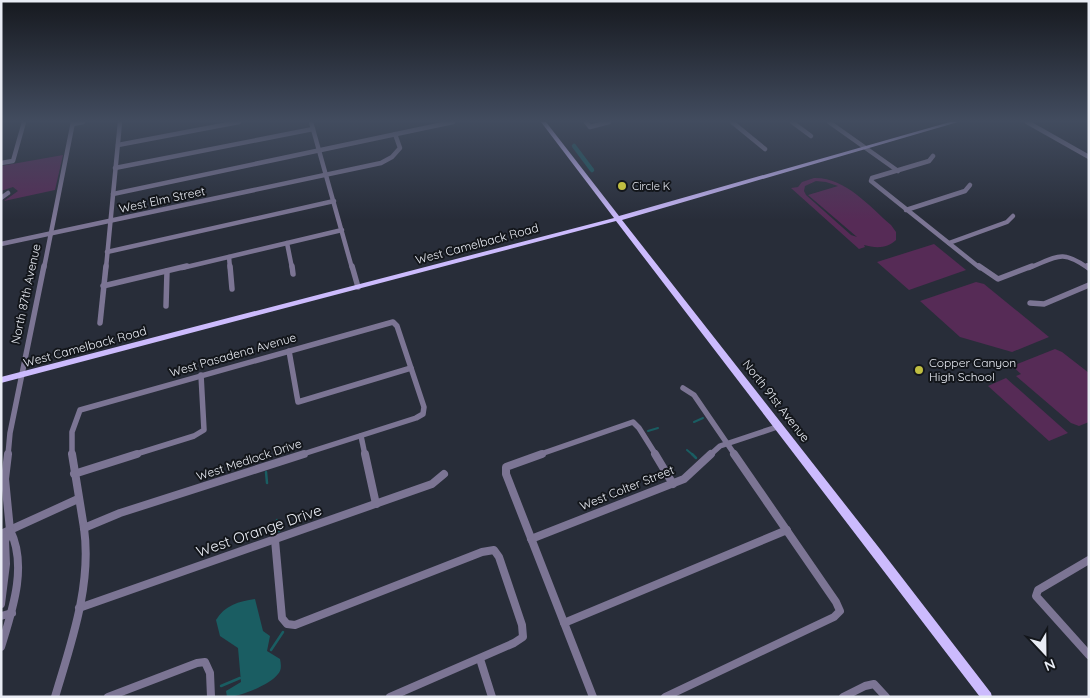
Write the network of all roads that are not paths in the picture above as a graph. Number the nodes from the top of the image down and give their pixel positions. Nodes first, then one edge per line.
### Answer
1 (15, 155) edge
2 (67, 155) edge
3 (117, 155) edge
4 (183, 155) edge
5 (307, 155) edge
6 (321, 155) edge
7 (393, 155) edge
8 (568, 155) edge
9 (843, 155) edge
10 (875, 155) edge
11 (933, 156) dead end
12 (1, 163) edge
13 (115, 168) junction
14 (898, 171) junction
15 (326, 175) junction
16 (970, 185) dead end
17 (8, 193) dead end
18 (113, 194) junction
19 (1, 198) edge
20 (334, 201) junction
21 (906, 210) junction
22 (1013, 216) dead end
23 (617, 219) junction
24 (110, 221) junction
25 (342, 230) junction
26 (51, 234) junction
27 (287, 243) junction
28 (949, 243) junction
29 (1, 244) edge
30 (107, 252) junction
31 (229, 257) junction
32 (1089, 268) edge
33 (167, 271) junction
34 (293, 274) dead end
35 (1089, 285) edge
36 (103, 286) junction
37 (358, 287) junction
38 (232, 289) dead end
39 (1030, 303) dead end
40 (166, 306) dead end
41 (100, 323) dead end
42 (290, 351) junction
43 (411, 368) junction
44 (201, 375) junction
45 (20, 376) junction
46 (1, 380) edge
47 (683, 388) dead end
48 (780, 426) junction
49 (361, 436) junction
50 (728, 444) junction
51 (4, 460) edge
52 (74, 474) junction
53 (444, 474) dead end
54 (673, 484) junction
55 (78, 499) junction
56 (376, 504) junction
57 (83, 528) junction
58 (10, 530) junction
59 (787, 530) junction
60 (1, 534) edge
61 (531, 539) junction
62 (275, 540) junction
63 (1089, 560) edge
64 (1, 604) edge
65 (79, 608) junction
66 (12, 613) junction
67 (1, 616) edge
68 (564, 623) junction
69 (1, 646) edge
70 (1089, 656) edge
71 (480, 659) junction
72 (55, 697) edge
73 (108, 697) edge
74 (211, 697) edge
75 (390, 697) edge
76 (492, 697) edge
77 (593, 697) edge
78 (665, 697) edge
79 (843, 697) edge
80 (886, 697) edge
81 (988, 697) edge

1 - 12 street
2 - 26 street, North 87th Avenue
3 - 13 street
4 - 13 street
5 - 18 street
6 - 15 street
7 - 15 street, West Elm Street
8 - 23 main road, North 91st Avenue
9 - 23 main road, West Camelback Road
10 - 14 street
11 - 14 street
13 - 18 street
14 - 21 street
15 - 20 street
15 - 24 street, West Elm Street
16 - 21 street
17 - 19 street
18 - 24 street
20 - 25 street
20 - 30 street
21 - 28 street
22 - 28 street
23 - 37 main road, West Camelback Road
23 - 48 main road, North 91st Avenue
24 - 26 street, West Elm Street
24 - 30 street
25 - 27 street
25 - 37 street
26 - 29 street, West Elm Street
26 - 45 street, North 87th Avenue
27 - 31 street
27 - 34 street
28 - 32 street
30 - 36 street
31 - 33 street
31 - 38 street
33 - 36 street
33 - 40 street
35 - 39 street
36 - 41 street
37 - 45 main road, West Camelback Road
42 - 43 street, West Pasadena Avenue
42 - 43 street
42 - 44 street, West Pasadena Avenue
43 - 49 street, West Medlock Drive
44 - 52 street, West Pasadena Avenue
44 - 52 street
45 - 46 main road, West Camelback Road
45 - 51 street, North 87th Avenue
47 - 50 street
48 - 50 street, West Colter Street
48 - 81 main road, North 91st Avenue
49 - 56 street
49 - 57 street, West Medlock Drive
50 - 54 street, West Colter Street
50 - 59 street
51 - 58 street, North 87th Avenue
52 - 55 street
53 - 56 street, West Orange Drive
54 - 61 street, West Colter Street
54 - 61 street
55 - 57 street
55 - 58 street
56 - 62 street, West Orange Drive
57 - 65 street
58 - 60 street
58 - 64 street, North 87th Avenue
58 - 66 street, North 87th Avenue
59 - 68 street
59 - 78 street
61 - 68 street
62 - 65 street, West Orange Drive
62 - 71 street
63 - 70 street
65 - 72 street
66 - 67 street
66 - 69 street, North 87th Avenue
68 - 77 street
71 - 75 street
71 - 76 street
73 - 74 street
79 - 80 street

